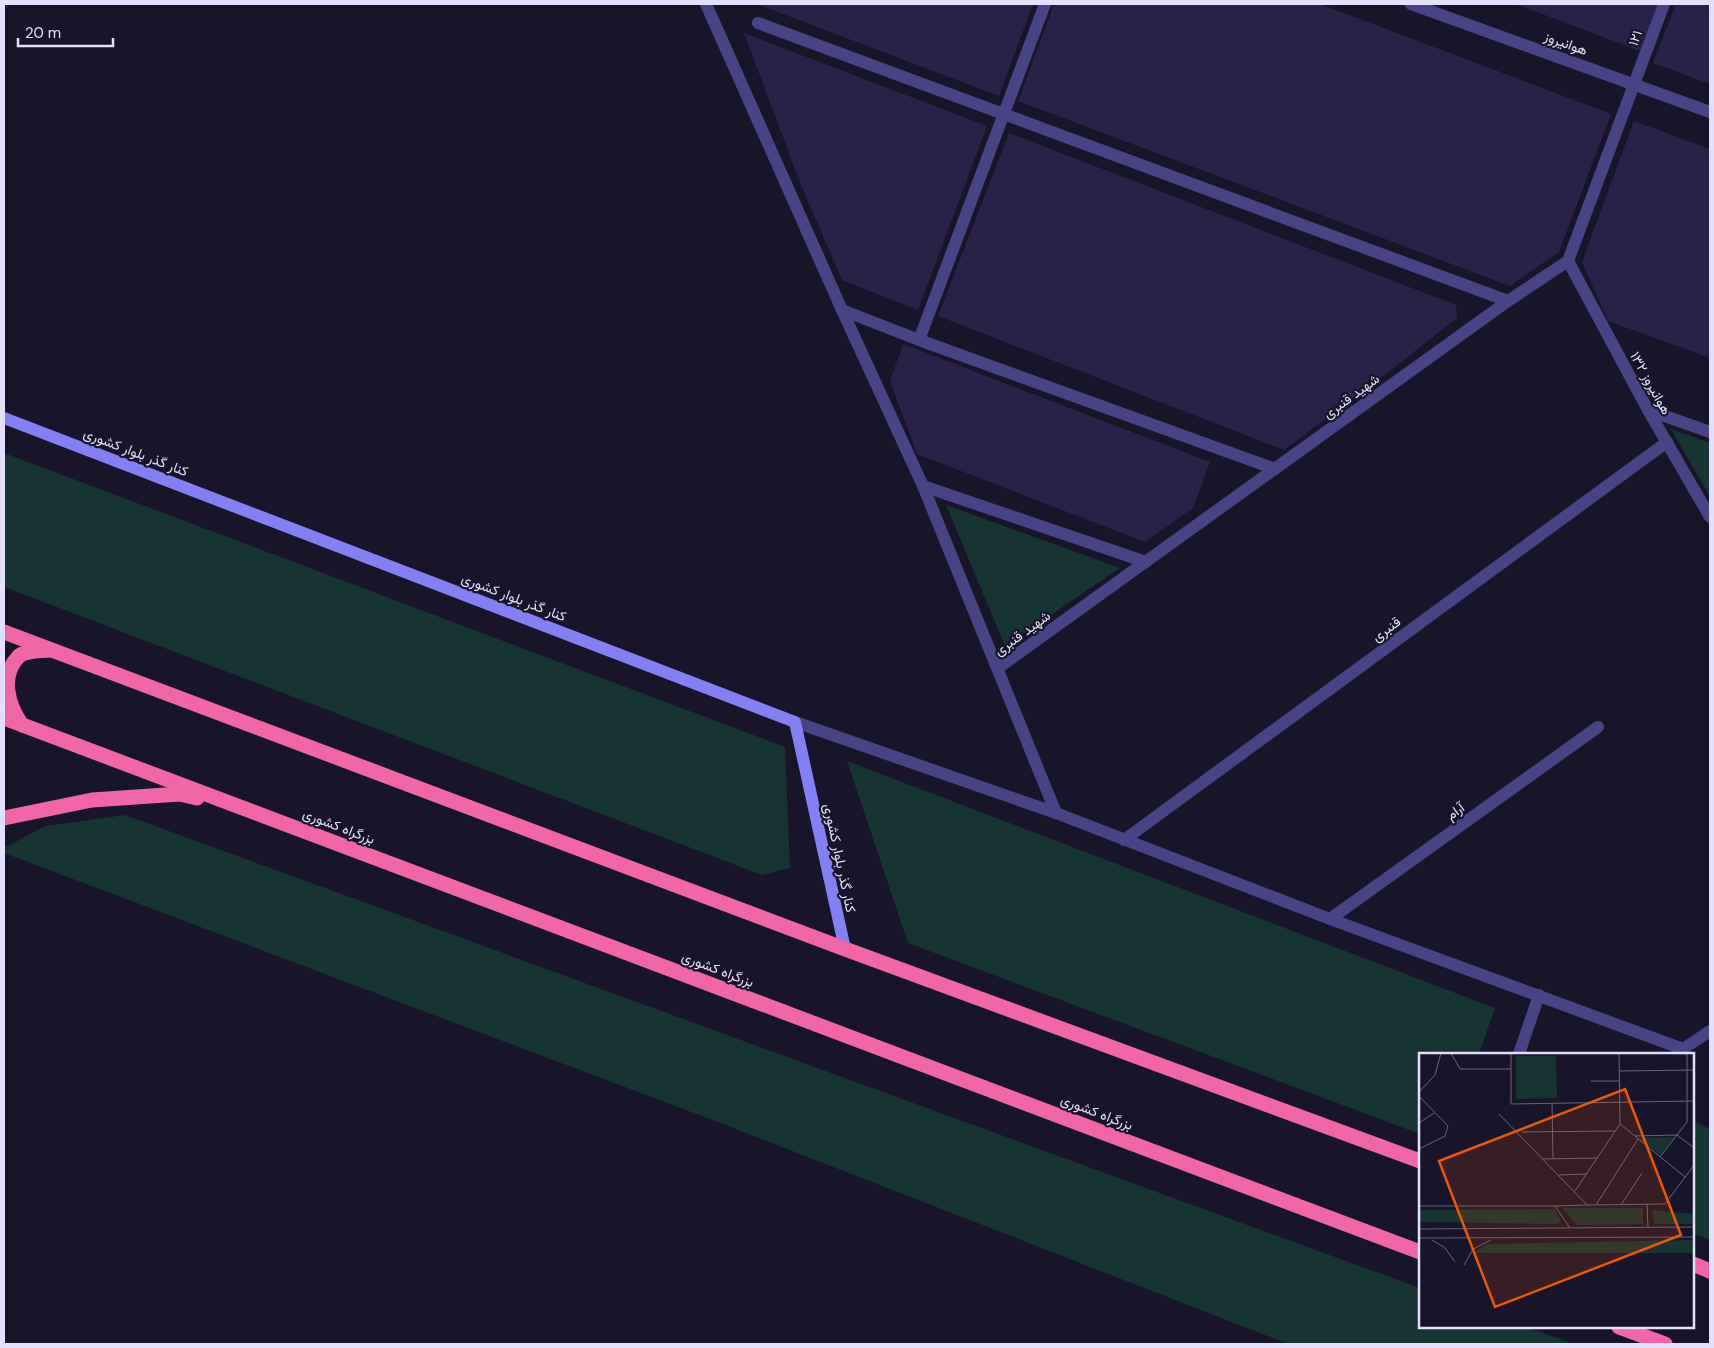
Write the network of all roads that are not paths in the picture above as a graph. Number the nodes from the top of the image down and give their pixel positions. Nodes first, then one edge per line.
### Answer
1 (706, 4) edge
2 (1045, 4) edge
3 (1411, 4) edge
4 (1664, 4) edge
5 (758, 23) dead end
6 (1634, 83) junction
7 (1710, 112) edge
8 (1003, 114) junction
9 (1568, 261) junction
10 (1508, 301) junction
11 (842, 310) junction
12 (919, 340) junction
13 (1648, 410) junction
14 (4, 418) edge
15 (1710, 432) edge
16 (1667, 442) junction
17 (1275, 469) junction
18 (923, 486) junction
19 (1710, 517) edge
20 (1146, 562) junction
21 (4, 632) edge
22 (51, 650) junction
23 (998, 668) junction
24 (4, 718) edge
25 (796, 722) junction
26 (22, 725) junction
27 (1598, 727) dead end
28 (246, 808) junction
29 (1056, 813) junction
30 (4, 818) edge
31 (1124, 840) junction
32 (1330, 919) junction
33 (845, 949) junction
34 (1539, 995) junction
35 (1710, 1031) edge
36 (1519, 1053) edge
37 (1419, 1162) edge
38 (1419, 1252) edge
39 (1694, 1264) edge
40 (1710, 1271) edge
41 (1622, 1328) edge
42 (1665, 1344) edge

1 - 11 street
2 - 8 street
3 - 6 street, هوانیروز
4 - 6 street, ۱۲۱
5 - 8 street
6 - 7 street, هوانیروز
6 - 9 street
8 - 10 street
8 - 12 street
9 - 10 street, شهید قنبری
9 - 13 street, هوانیروز ۱۳۲
10 - 17 street, شهید قنبری
11 - 12 street
11 - 18 street
12 - 17 street
13 - 15 street
13 - 16 street, هوانیروز ۱۳۲
14 - 25 street, کنار گذر بلوار کشوری
16 - 19 street, هوانیروز ۱۳۲
16 - 31 street, قنبری
17 - 20 street, شهید قنبری
18 - 20 street
18 - 23 street
20 - 23 street, شهید قنبری
21 - 22 highway
22 - 26 highway
22 - 33 highway
23 - 29 street
24 - 26 highway, بزرگراه کشوری
25 - 29 street
25 - 33 street, کنار گذر بلوار کشوری
26 - 28 highway, بزرگراه کشوری
27 - 32 street, آرام
28 - 30 highway
28 - 38 highway, بزرگراه کشوری
29 - 31 street
31 - 32 street
32 - 34 street
33 - 37 highway
34 - 35 street
34 - 36 street
39 - 40 highway
41 - 42 highway

